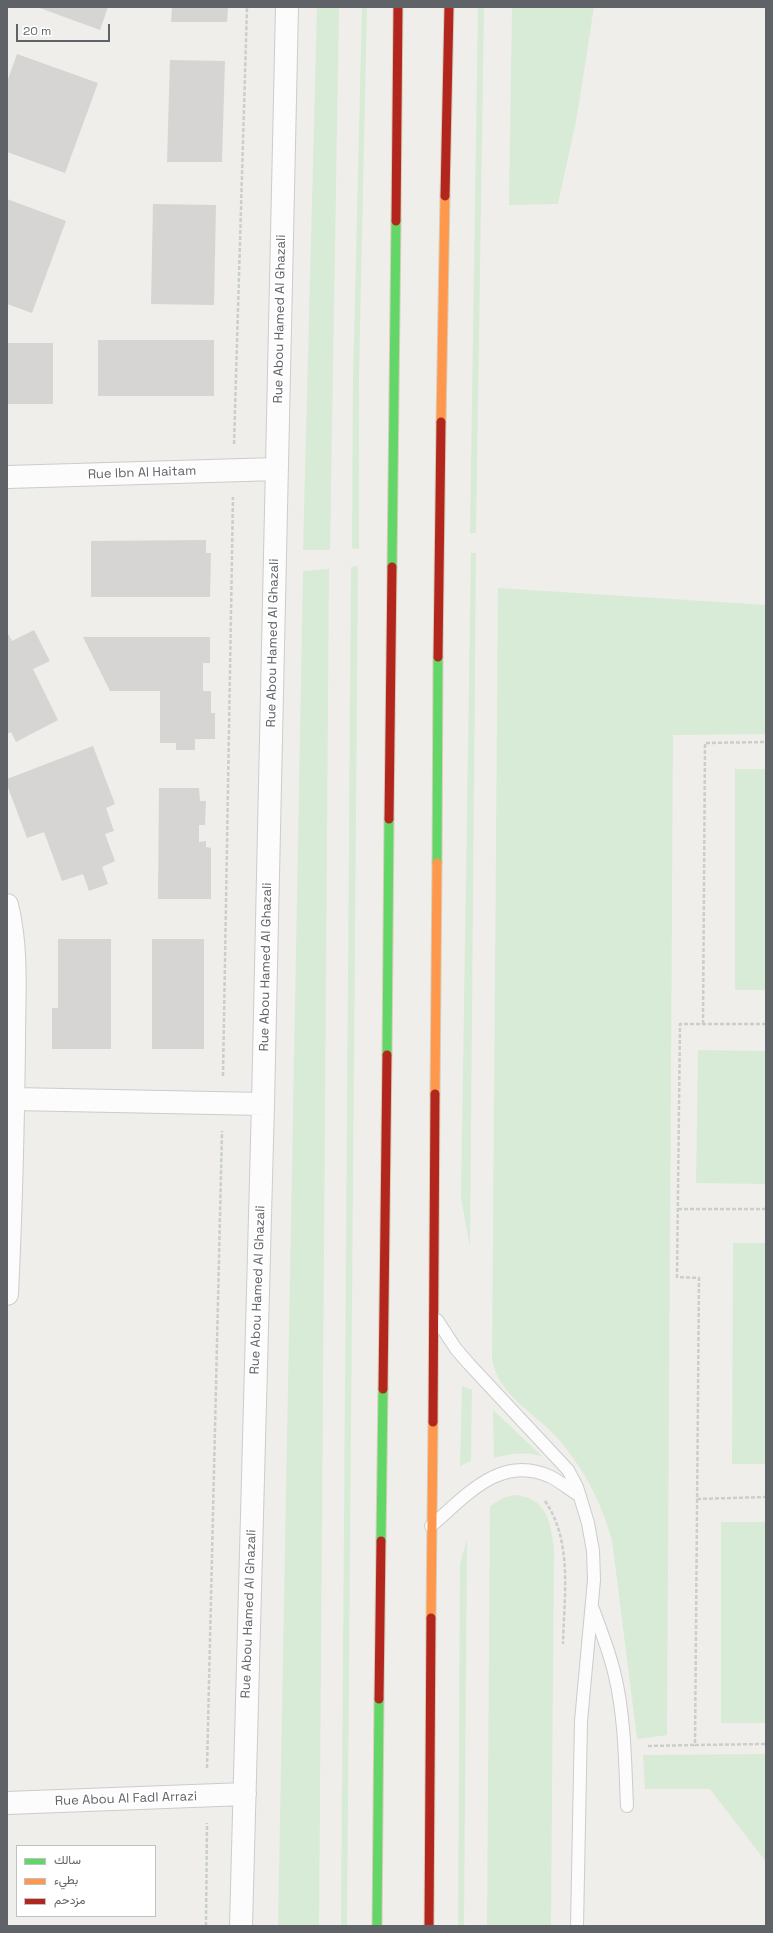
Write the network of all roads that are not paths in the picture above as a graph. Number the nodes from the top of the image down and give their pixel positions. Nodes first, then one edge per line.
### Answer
1 (287, 7) edge
2 (398, 7) edge
3 (449, 7) edge
4 (277, 469) junction
5 (7, 477) edge
6 (7, 904) edge
7 (10, 926) edge
8 (14, 1099) junction
9 (263, 1104) junction
10 (10, 1127) edge
11 (7, 1294) edge
12 (434, 1315) junction
13 (580, 1496) junction
14 (431, 1526) junction
15 (592, 1608) junction
16 (244, 1794) junction
17 (7, 1803) edge
18 (626, 1806) dead end
19 (241, 1926) edge
20 (377, 1926) edge
21 (429, 1926) edge
22 (577, 1926) edge

1 - 4 street, Rue Abou Hamed Al Ghazali
2 - 20 main road
3 - 12 main road
4 - 5 street, Rue Ibn Al Haitam
4 - 9 street, Rue Abou Hamed Al Ghazali
6 - 7 street
7 - 8 street
8 - 9 street
8 - 10 street
9 - 16 street, Rue Abou Hamed Al Ghazali
10 - 11 street
12 - 13 lane
12 - 14 main road
13 - 14 lane
13 - 15 lane
14 - 21 main road
15 - 18 lane
15 - 22 lane
16 - 17 street, Rue Abou Al Fadl Arrazi
16 - 19 street, Rue Abou Hamed Al Ghazali

